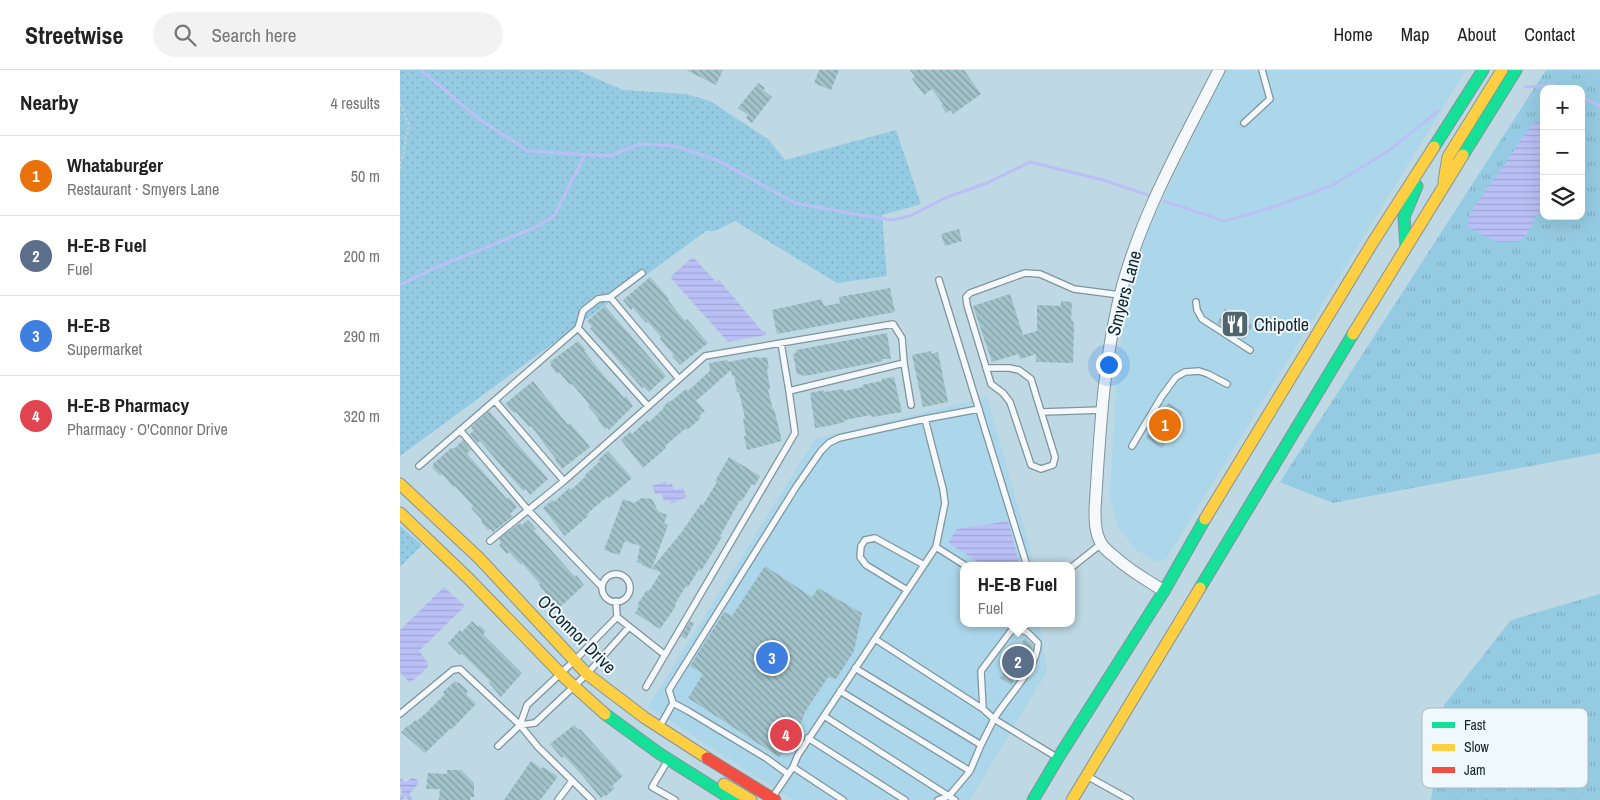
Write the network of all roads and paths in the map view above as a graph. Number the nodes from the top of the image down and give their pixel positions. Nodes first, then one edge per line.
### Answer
1 (1219, 70) edge
2 (1262, 70) edge
3 (1483, 70) edge
4 (1489, 70) edge
5 (1502, 70) edge
6 (1516, 70) edge
7 (400, 104) edge
8 (1244, 123) dead end
9 (400, 168) edge
10 (1443, 188) junction
11 (1406, 246) junction
12 (642, 272) dead end
13 (939, 280) dead end
14 (1120, 295) junction
15 (610, 297) junction
16 (1196, 302) dead end
17 (578, 328) junction
18 (781, 343) junction
19 (1250, 350) dead end
20 (904, 363) junction
21 (986, 368) junction
22 (679, 379) junction
23 (1227, 384) dead end
24 (790, 391) junction
25 (494, 401) junction
26 (911, 405) dead end
27 (648, 406) junction
28 (979, 409) junction
29 (1102, 410) junction
30 (1042, 412) junction
31 (925, 419) junction
32 (460, 430) junction
33 (1132, 446) dead end
34 (419, 466) dead end
35 (564, 481) junction
36 (400, 484) edge
37 (528, 510) junction
38 (400, 513) edge
39 (490, 541) dead end
40 (1101, 544) junction
41 (936, 547) junction
42 (960, 562) edge
43 (1026, 562) edge
44 (924, 565) junction
45 (1075, 565) edge
46 (602, 587) junction
47 (907, 590) junction
48 (1164, 591) junction
49 (616, 601) junction
50 (617, 617) junction
51 (629, 627) junction
52 (1014, 627) edge
53 (1017, 627) edge
54 (875, 639) junction
55 (665, 655) junction
56 (575, 660) junction
57 (855, 668) junction
58 (560, 673) junction
59 (587, 674) junction
60 (573, 686) junction
61 (646, 687) dead end
62 (840, 691) junction
63 (673, 703) junction
64 (984, 709) junction
65 (400, 714) edge
66 (824, 716) junction
67 (994, 719) junction
68 (520, 725) junction
69 (659, 728) junction
70 (808, 738) junction
71 (641, 741) junction
72 (981, 744) junction
73 (498, 746) dead end
74 (1058, 758) junction
75 (668, 760) junction
76 (793, 768) junction
77 (970, 771) junction
78 (788, 774) junction
79 (1087, 776) junction
80 (572, 781) junction
81 (949, 796) junction
82 (772, 799) edge
83 (558, 800) edge
84 (592, 800) edge
85 (675, 800) edge
86 (733, 800) edge
87 (751, 800) edge
88 (843, 800) edge
89 (904, 800) edge
90 (938, 800) edge
91 (955, 800) edge
92 (1033, 800) edge
93 (1072, 800) edge
94 (1130, 800) edge

1 - 14 street, Smyers Lane
2 - 8 lane
3 - 48 main road
4 - 11 main road
5 - 10 main road
6 - 10 main road
7 - 9 path
10 - 11 main road
11 - 79 main road
12 - 15 lane
13 - 28 lane
14 - 21 lane
14 - 29 street, Smyers Lane
15 - 17 lane
15 - 22 lane
16 - 19 lane
17 - 25 lane
17 - 27 lane
18 - 20 lane
18 - 22 lane
18 - 24 lane
20 - 24 lane
20 - 26 lane
21 - 30 lane
21 - 30 lane
22 - 27 lane
23 - 33 lane
24 - 55 lane
25 - 32 lane
25 - 35 lane
27 - 35 lane
28 - 31 lane
28 - 43 lane
29 - 30 lane
29 - 40 street, Smyers Lane
31 - 41 lane
31 - 63 lane
32 - 34 lane
32 - 37 lane
35 - 37 lane
36 - 56 main road, O'Connor Drive
37 - 39 lane
37 - 46 lane
38 - 58 main road
40 - 45 lane
40 - 48 street
41 - 42 lane
41 - 44 lane
44 - 47 lane
44 - 47 lane
46 - 49 lane
46 - 49 lane
47 - 54 lane
48 - 74 main road
49 - 50 lane
50 - 51 lane
50 - 56 lane
51 - 55 lane
51 - 59 lane
52 - 64 lane
53 - 67 lane
54 - 57 lane
54 - 64 lane
55 - 61 lane
56 - 58 lane
56 - 59 main road, O'Connor Drive
57 - 62 lane
57 - 72 lane
58 - 60 main road
58 - 68 lane
59 - 60 lane
59 - 69 main road, O'Connor Drive
60 - 68 lane
60 - 71 main road
62 - 66 lane
62 - 77 lane
63 - 69 lane
63 - 78 lane
64 - 67 lane
65 - 68 lane
66 - 70 lane
66 - 81 lane
67 - 72 lane
67 - 74 lane
68 - 73 lane
68 - 80 lane
69 - 82 main road, O'Connor Drive
70 - 76 lane
70 - 89 lane
71 - 75 main road
71 - 87 main road
72 - 77 lane
74 - 92 main road
75 - 85 lane
75 - 86 main road
76 - 78 lane
76 - 88 lane
77 - 81 lane
78 - 82 lane
79 - 93 main road
79 - 94 lane
80 - 83 lane
80 - 84 lane
81 - 90 lane
81 - 91 lane

